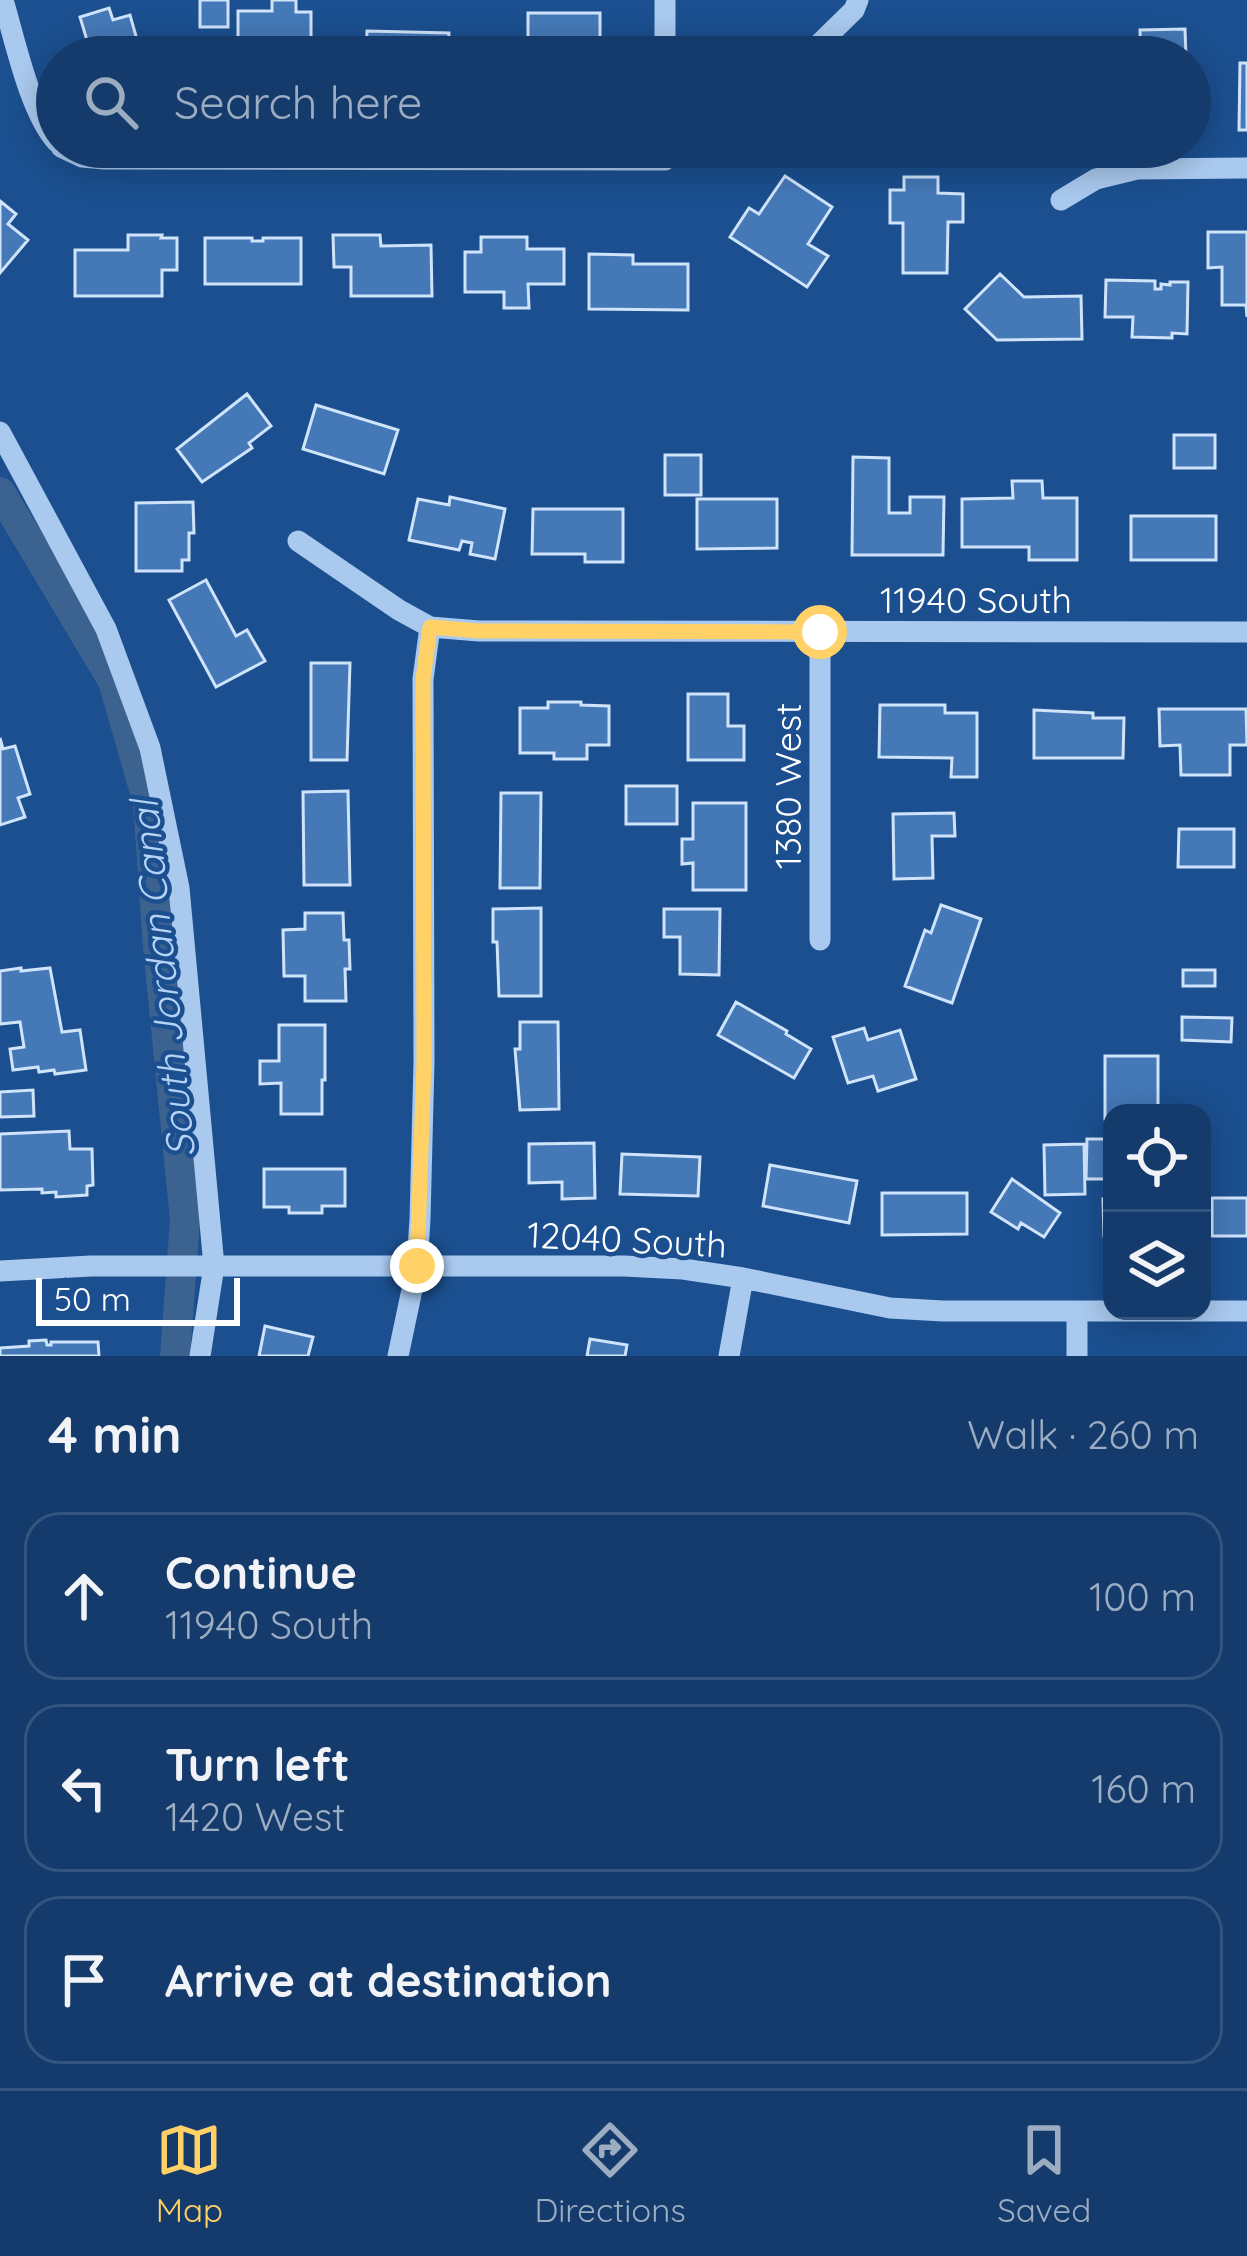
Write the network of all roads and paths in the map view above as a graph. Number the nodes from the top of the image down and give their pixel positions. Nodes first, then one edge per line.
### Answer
1 (3, 0) edge
2 (665, 0) edge
3 (858, 0) edge
4 (665, 36) edge
5 (827, 36) edge
6 (36, 105) edge
7 (1247, 168) edge
8 (1061, 200) dead end
9 (0, 432) edge
10 (298, 541) dead end
11 (430, 627) junction
12 (820, 632) junction
13 (1247, 632) edge
14 (820, 940) dead end
15 (214, 1266) junction
16 (417, 1266) junction
17 (0, 1271) edge
18 (743, 1278) junction
19 (1247, 1311) edge
20 (1077, 1312) junction
21 (200, 1356) edge
22 (398, 1356) edge
23 (729, 1356) edge
24 (1077, 1356) edge

1 - 6 street
2 - 4 street
3 - 5 street
7 - 8 street
9 - 15 street
10 - 11 street, 11940 South
11 - 12 street, 11940 South
11 - 16 street
12 - 13 street, 11940 South
12 - 14 street, 1380 West
15 - 16 street, 12040 South
15 - 17 street, 12040 South
15 - 21 street
16 - 18 street, 12040 South
16 - 22 street
18 - 20 street, 12040 South
18 - 23 street
19 - 20 street, 12040 South
20 - 24 street

